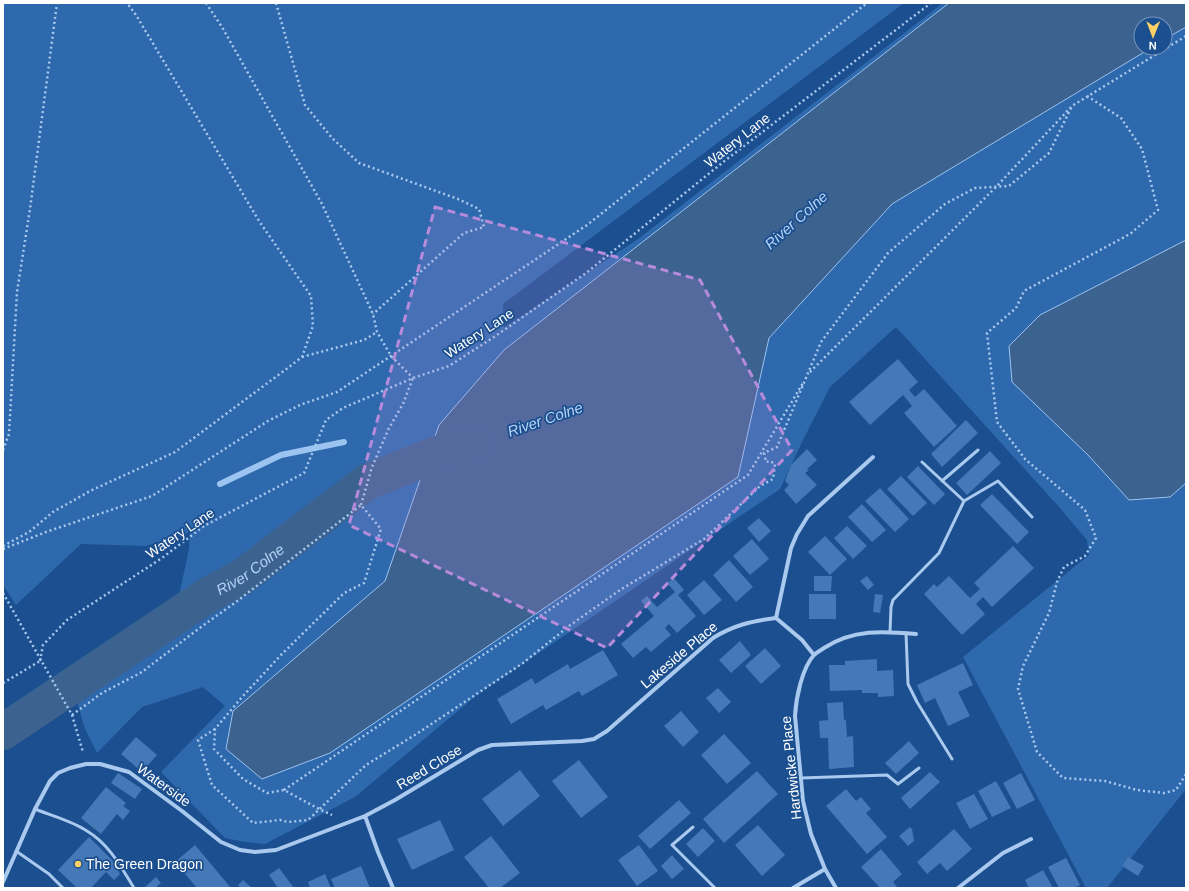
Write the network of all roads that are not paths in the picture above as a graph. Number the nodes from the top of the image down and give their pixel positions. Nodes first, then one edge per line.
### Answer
1 (978, 450) dead end
2 (873, 457) dead end
3 (922, 462) dead end
4 (942, 480) junction
5 (964, 502) junction
6 (1032, 517) dead end
7 (776, 618) junction
8 (890, 632) junction
9 (906, 633) junction
10 (916, 634) dead end
11 (814, 655) junction
12 (582, 741) joint
13 (952, 759) dead end
14 (919, 768) dead end
15 (802, 778) junction
16 (35, 809) junction
17 (365, 816) junction
18 (693, 827) dead end
19 (1031, 839) dead end
20 (16, 852) junction
21 (825, 869) junction
22 (3, 882) edge
23 (63, 888) edge
24 (134, 888) edge
25 (393, 888) edge
26 (715, 888) edge
27 (793, 888) edge
28 (836, 888) edge
29 (958, 888) edge

1 - 4 lane
2 - 7 street
3 - 4 lane
4 - 5 lane
5 - 6 lane
5 - 8 lane
7 - 11 street
7 - 12 street, Lakeside Place
8 - 9 street, Hardwicke Place
8 - 11 street, Hardwicke Place
9 - 10 street, Hardwicke Place
9 - 13 lane
11 - 15 street, Hardwicke Place
12 - 17 street, Reed Close
14 - 15 lane
15 - 21 street, Hardwicke Place
16 - 17 street, Waterside
16 - 20 street, Waterside
16 - 24 lane
17 - 25 street
18 - 26 lane
19 - 29 street
20 - 22 street, Waterside
20 - 23 lane
21 - 27 street
21 - 28 street, Hardwicke Place

